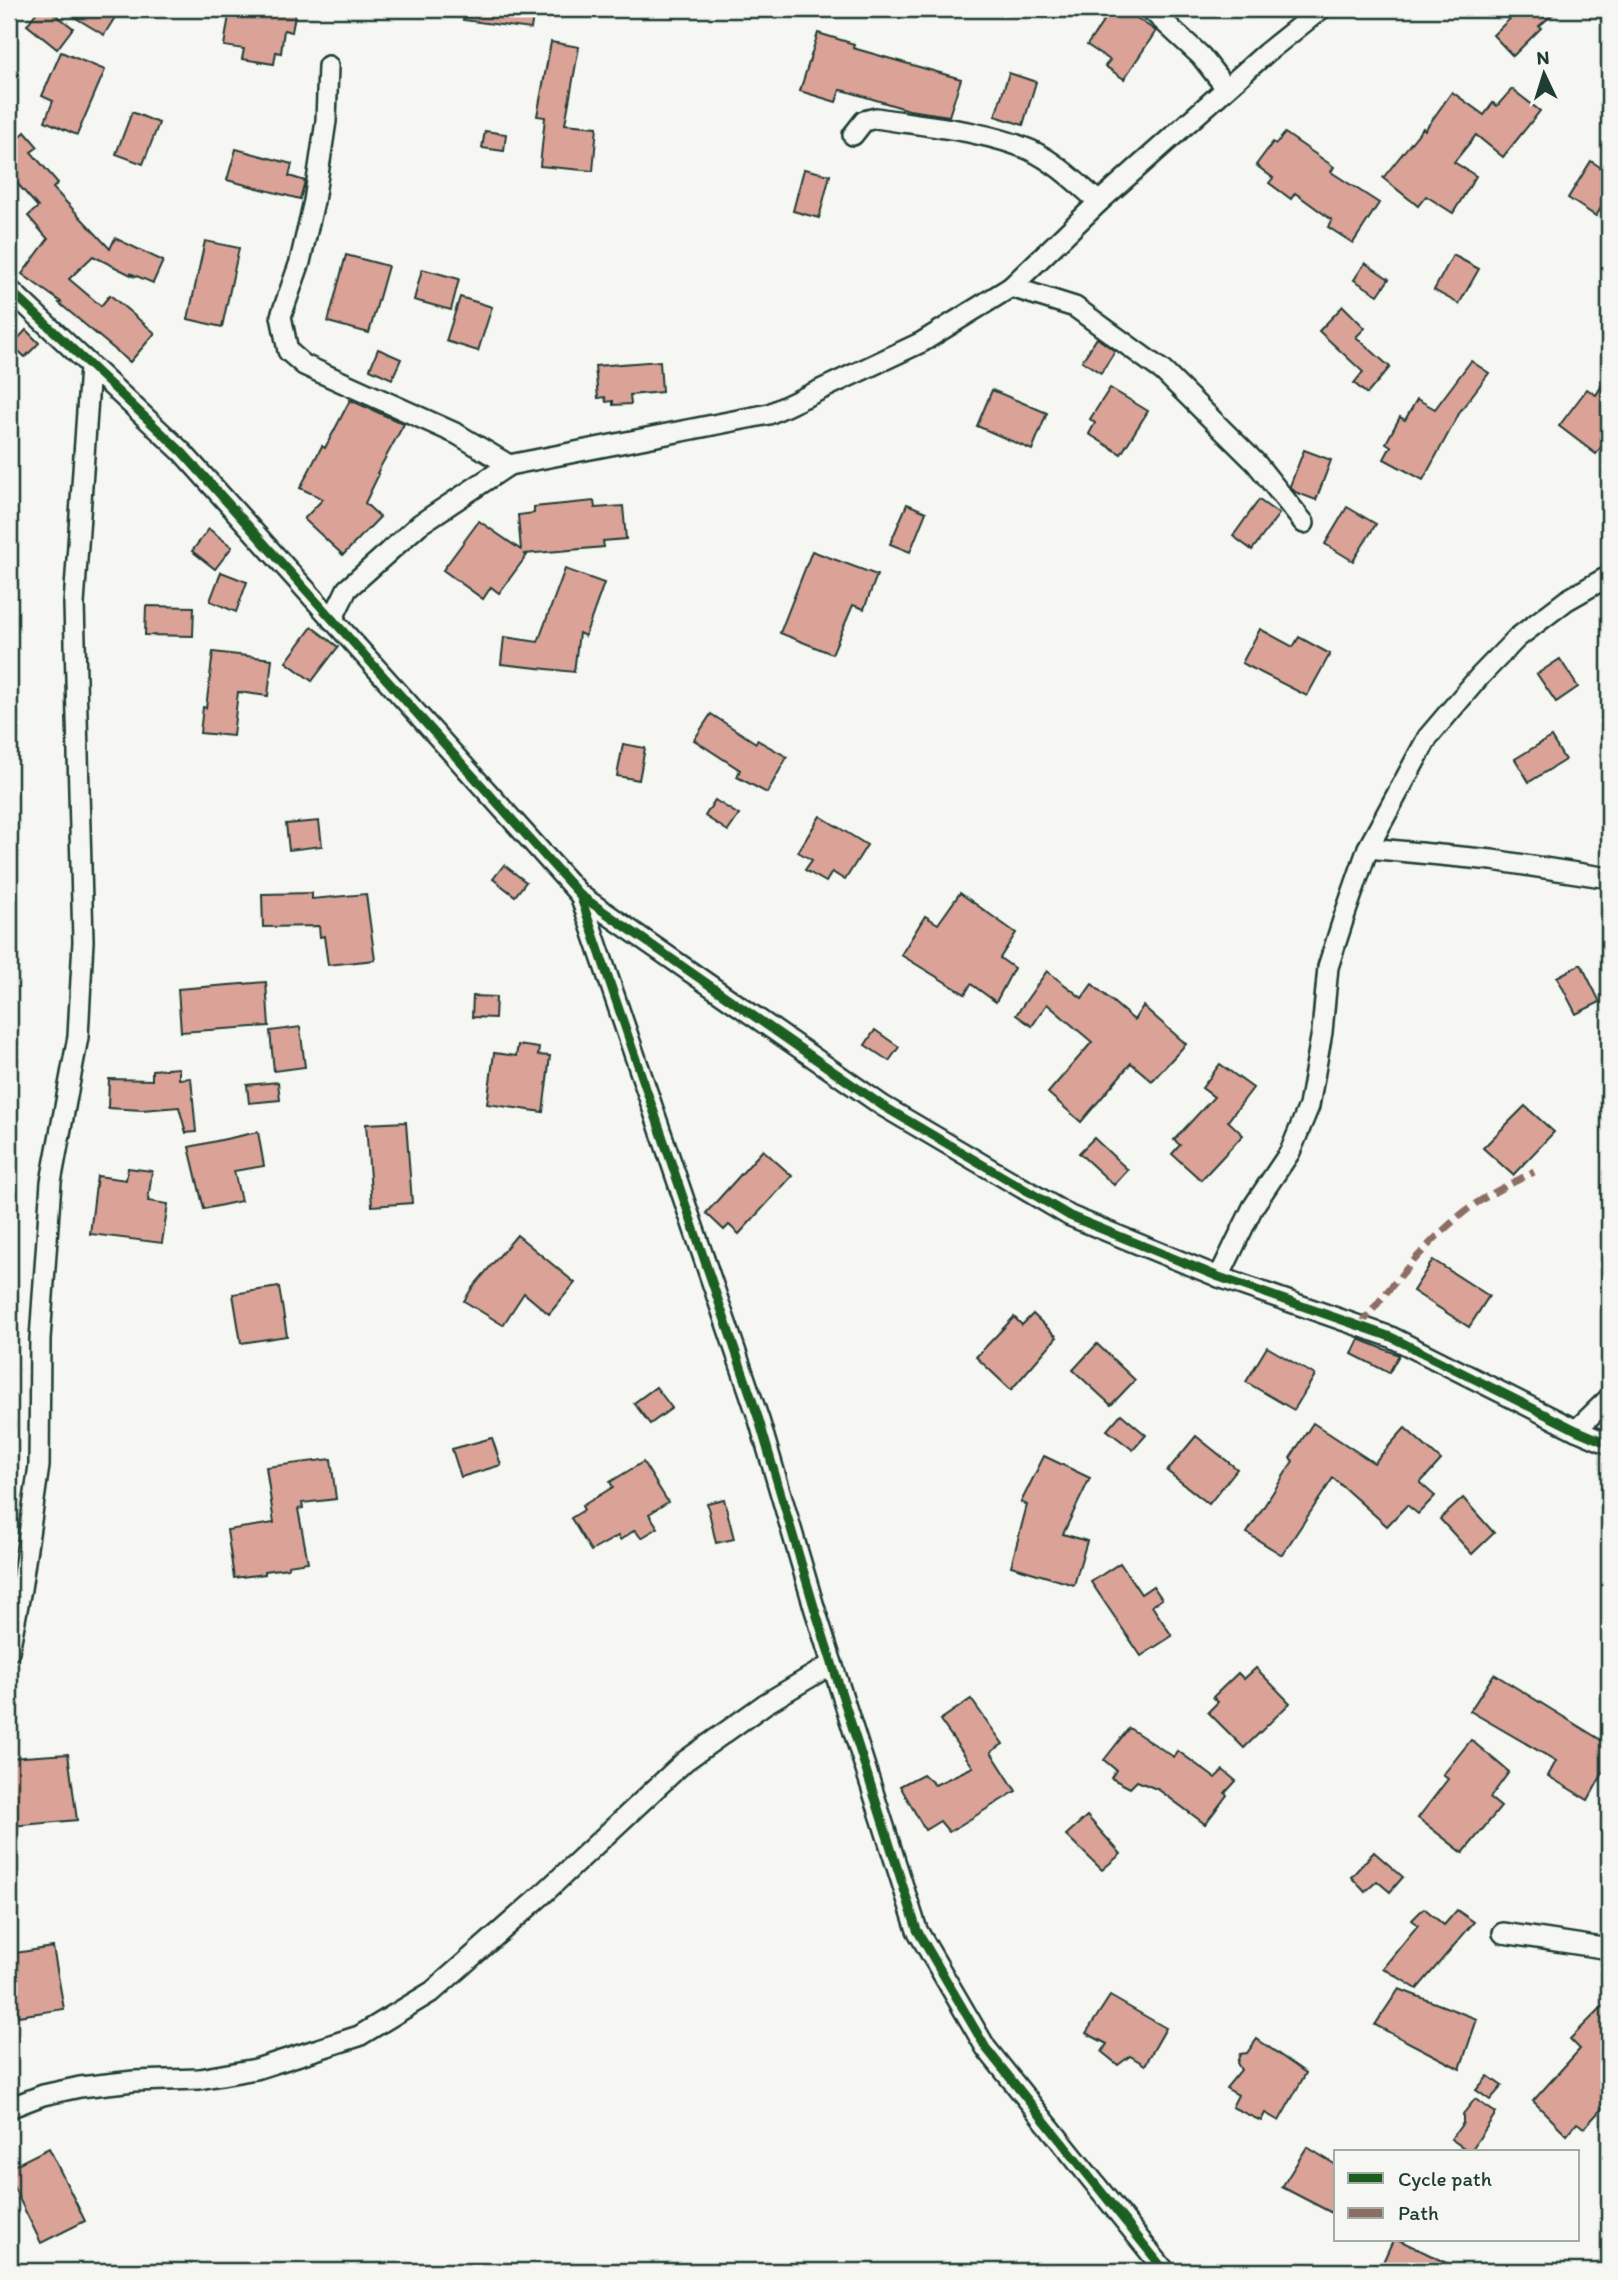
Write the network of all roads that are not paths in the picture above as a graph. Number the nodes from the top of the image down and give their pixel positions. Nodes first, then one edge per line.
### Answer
1 (1150, 9) edge
2 (1321, 9) edge
3 (328, 66) dead end
4 (1226, 88) junction
5 (853, 135) dead end
6 (1099, 202) junction
7 (1011, 287) junction
8 (9, 289) edge
9 (90, 367) junction
10 (509, 465) junction
11 (1304, 523) dead end
12 (1609, 576) edge
13 (332, 620) junction
14 (1368, 848) junction
15 (1609, 878) edge
16 (580, 895) junction
17 (1219, 1277) junction
18 (1609, 1398) edge
19 (1576, 1430) junction
20 (1609, 1444) edge
21 (9, 1651) edge
22 (832, 1664) junction
23 (1503, 1933) dead end
24 (1609, 1948) edge
25 (9, 2108) edge
26 (1165, 2271) edge

1 - 4 street
2 - 4 street
3 - 10 street
4 - 6 street
5 - 6 street
6 - 7 street
7 - 10 street
7 - 11 street
8 - 9 street
9 - 13 street
9 - 21 street
10 - 13 street
12 - 14 street
13 - 16 street
14 - 15 street
14 - 17 street
16 - 17 street
16 - 22 street
17 - 19 street
18 - 19 street
19 - 20 street
22 - 25 street
22 - 26 street
23 - 24 street

